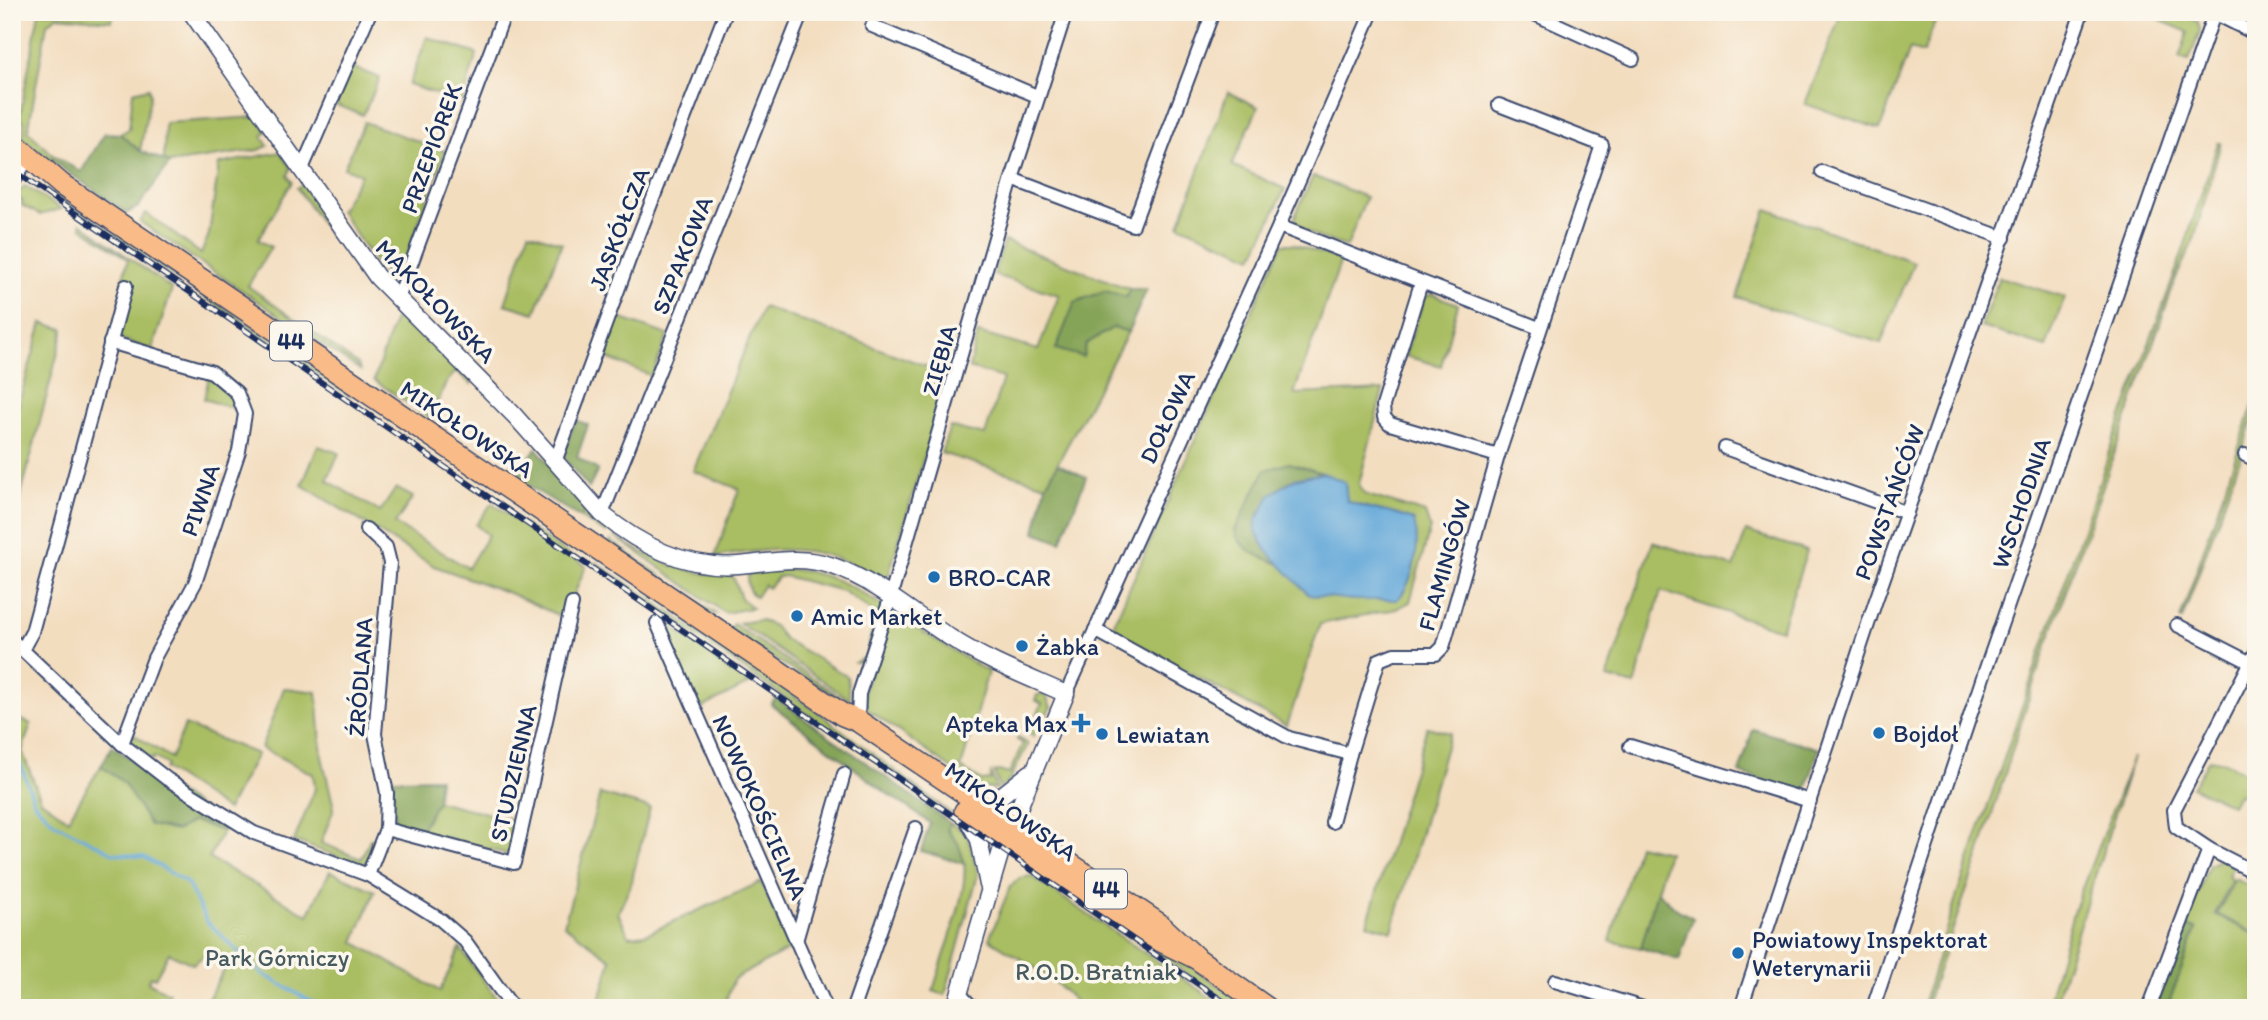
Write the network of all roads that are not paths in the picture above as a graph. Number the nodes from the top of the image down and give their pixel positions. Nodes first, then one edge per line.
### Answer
1 (191, 12) edge
2 (370, 12) edge
3 (505, 12) edge
4 (726, 12) edge
5 (802, 12) edge
6 (1066, 12) edge
7 (1213, 12) edge
8 (1372, 12) edge
9 (1530, 12) edge
10 (2082, 12) edge
11 (2213, 13) edge
12 (872, 26) dead end
13 (2256, 34) edge
14 (1633, 59) dead end
15 (1037, 96) junction
16 (1499, 105) dead end
17 (18, 159) edge
18 (301, 171) junction
19 (1822, 173) dead end
20 (1012, 179) junction
21 (1279, 226) junction
22 (2004, 238) junction
23 (1421, 283) junction
24 (126, 286) dead end
25 (398, 299) junction
26 (1539, 328) junction
27 (110, 342) junction
28 (1725, 449) dead end
29 (1498, 456) junction
30 (555, 462) junction
31 (1907, 513) junction
32 (602, 514) junction
33 (366, 529) dead end
34 (890, 599) junction
35 (572, 604) dead end
36 (657, 623) dead end
37 (2177, 625) dead end
38 (1096, 629) junction
39 (17, 645) edge
40 (2254, 660) edge
41 (1066, 694) junction
42 (850, 718) junction
43 (122, 744) junction
44 (1630, 746) dead end
45 (1350, 754) junction
46 (1035, 769) junction
47 (844, 774) dead end
48 (1810, 801) junction
49 (964, 802) junction
50 (1332, 822) dead end
51 (916, 828) dead end
52 (386, 829) junction
53 (1008, 833) junction
54 (2209, 849) junction
55 (2256, 873) edge
56 (368, 875) junction
57 (989, 887) junction
58 (796, 941) junction
59 (1555, 981) dead end
60 (957, 1000) edge
61 (513, 1008) edge
62 (826, 1008) edge
63 (853, 1008) edge
64 (973, 1008) edge
65 (1268, 1008) edge
66 (1643, 1008) edge
67 (1741, 1008) edge
68 (1872, 1008) edge
69 (2150, 1008) edge

1 - 18 street, MĄKOŁOWSKA
2 - 18 street
3 - 25 street, PRZEPIÓREK
4 - 30 street, JASKÓŁCZA
5 - 32 street, SZPAKOWA
6 - 15 street, ZIĘBIA
7 - 20 street
8 - 21 street, DOŁOWA
9 - 14 street
10 - 22 street, POWSTAŃCÓW
11 - 13 street
11 - 68 street, WSCHODNIA
12 - 15 street
15 - 20 street, ZIĘBIA
16 - 26 street, FLAMINGÓW
17 - 42 main road, MIKOŁOWSKA / 44
18 - 25 street, MĄKOŁOWSKA
19 - 22 street
20 - 34 street, ZIĘBIA
21 - 23 street
21 - 38 street, DOŁOWA
22 - 31 street, POWSTAŃCÓW
23 - 26 street
23 - 29 street
24 - 27 street
25 - 30 street, MĄKOŁOWSKA
26 - 29 street, FLAMINGÓW
27 - 39 street
27 - 43 street, PIWNA
28 - 31 street
29 - 45 street, FLAMINGÓW
30 - 32 street, MĄKOŁOWSKA
31 - 48 street, POWSTAŃCÓW
32 - 34 street, MĄKOŁOWSKA
33 - 52 street, ŹRÓDLANA
34 - 41 street, MĄKOŁOWSKA
34 - 42 street, ZIĘBIA
35 - 52 street, STUDZIENNA
36 - 58 street, NOWOKOŚCIELNA
37 - 40 street
38 - 41 street, DOŁOWA
38 - 45 street
39 - 43 street
40 - 54 street
41 - 46 street, DOŁOWA
42 - 49 main road, MIKOŁOWSKA / 44
43 - 56 street
44 - 48 street
45 - 50 street, FLAMINGÓW
46 - 49 street
46 - 53 street, DOŁOWA
47 - 58 street
48 - 67 street, POWSTAŃCÓW
49 - 53 main road, MIKOŁOWSKA / 44
49 - 57 street
51 - 63 street
52 - 56 street, ŹRÓDLANA
53 - 57 street, DOŁOWA
53 - 65 main road, MIKOŁOWSKA / 44
54 - 55 street
54 - 69 street
56 - 61 street
57 - 60 street, DOŁOWA
58 - 62 street, NOWOKOŚCIELNA
59 - 66 street
60 - 64 street

